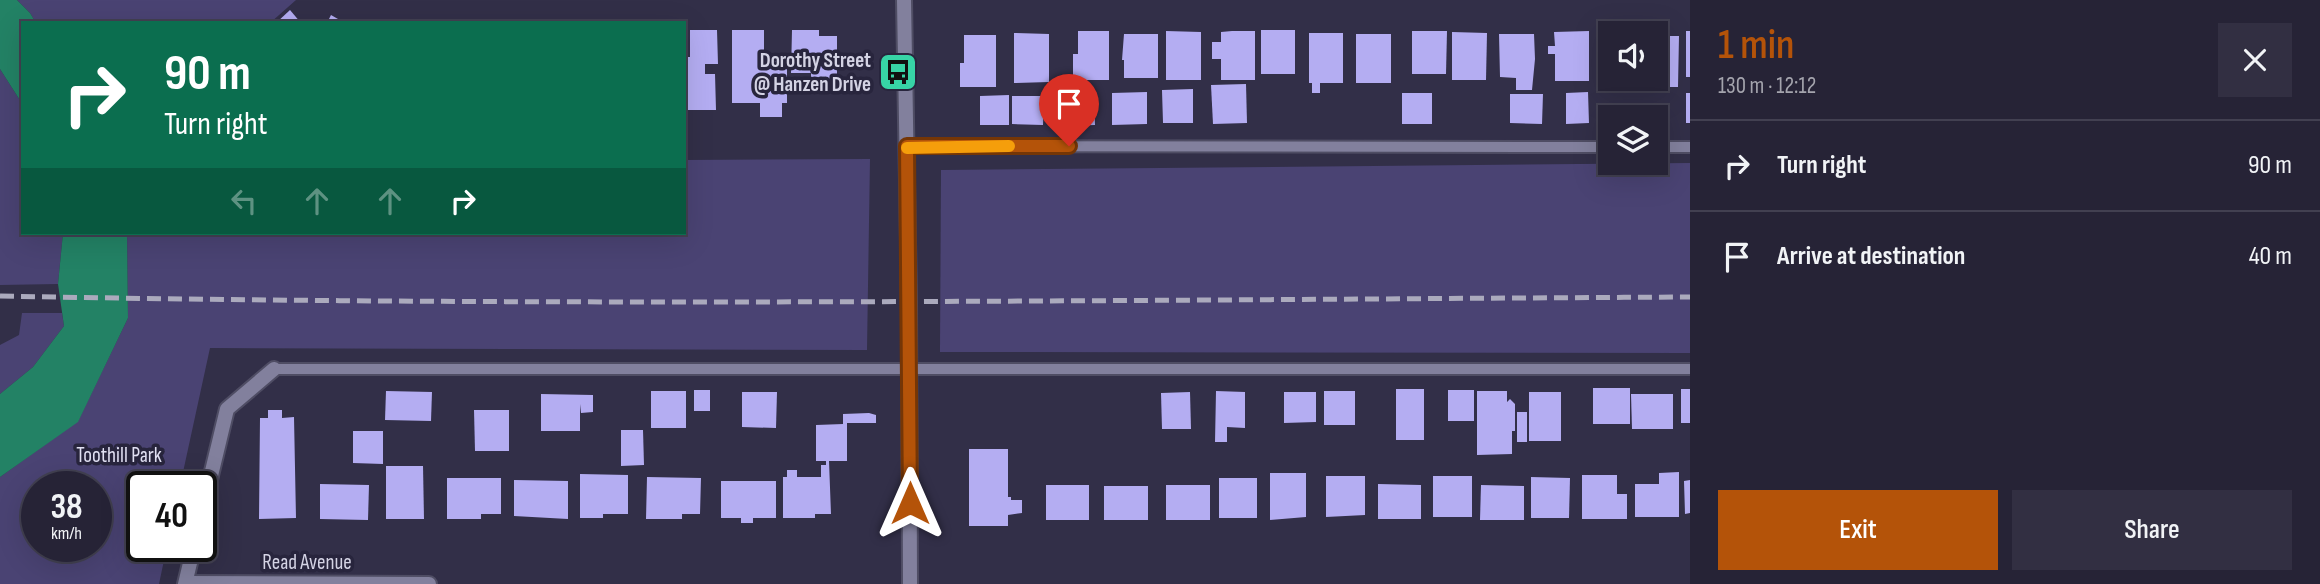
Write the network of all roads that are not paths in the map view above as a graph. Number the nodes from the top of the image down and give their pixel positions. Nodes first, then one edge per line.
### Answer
1 (904, 0) edge
2 (907, 146) junction
3 (1598, 147) edge
4 (1668, 147) edge
5 (1690, 147) edge
6 (274, 369) joint
7 (910, 369) junction
8 (1690, 369) edge
9 (212, 471) edge
10 (190, 562) edge
11 (185, 583) edge
12 (429, 584) edge
13 (910, 584) edge

1 - 2 street
2 - 3 lane
2 - 7 street
4 - 5 lane
6 - 7 lane
6 - 9 street
7 - 8 lane
7 - 13 street
10 - 11 street
11 - 12 street, Read Avenue

